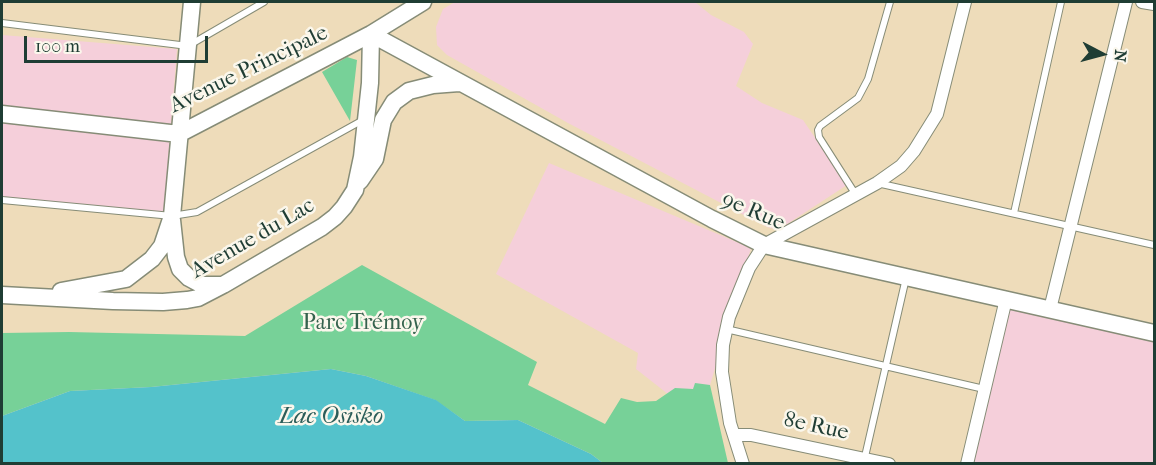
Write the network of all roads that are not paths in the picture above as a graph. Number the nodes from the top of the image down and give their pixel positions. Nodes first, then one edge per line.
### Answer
1 (192, 2) edge
2 (264, 2) edge
3 (423, 2) edge
4 (891, 2) edge
5 (965, 2) edge
6 (1061, 2) edge
7 (1126, 2) edge
8 (1142, 2) edge
9 (1155, 4) edge
10 (2, 23) edge
11 (371, 34) junction
12 (188, 46) junction
13 (461, 83) junction
14 (2, 114) edge
15 (366, 118) junction
16 (179, 134) junction
17 (877, 183) junction
18 (355, 190) junction
19 (856, 195) junction
20 (2, 200) edge
21 (1014, 213) junction
22 (172, 216) junction
23 (1071, 226) junction
24 (764, 245) junction
25 (1155, 245) edge
26 (906, 277) junction
27 (223, 285) junction
28 (2, 296) edge
29 (40, 296) junction
30 (1006, 299) junction
31 (1050, 309) junction
32 (726, 329) junction
33 (1155, 333) edge
34 (886, 365) junction
35 (985, 389) junction
36 (735, 435) junction
37 (864, 461) edge
38 (743, 464) edge
39 (888, 464) edge
40 (967, 464) edge

1 - 12 street
2 - 12 lane
3 - 11 street, Avenue Principale
4 - 19 lane
5 - 17 street
6 - 21 lane
7 - 23 street
8 - 9 street
10 - 12 lane
11 - 13 street, 9e Rue
11 - 15 street, Avenue du Lac
11 - 16 street, Avenue Principale
12 - 16 street
13 - 18 street
13 - 24 street, 9e Rue
14 - 16 street, Avenue Principale
15 - 18 street, Avenue du Lac
15 - 22 lane
16 - 22 street
17 - 19 street
17 - 21 lane
18 - 27 street, Avenue du Lac
19 - 24 street
20 - 22 lane
21 - 23 lane
22 - 27 street
22 - 29 street
23 - 25 lane
23 - 31 street
24 - 26 street, 9e Rue
24 - 32 street
26 - 30 street, 9e Rue
26 - 34 lane
27 - 29 street, Avenue du Lac
28 - 29 street, Avenue du Lac
30 - 31 street, 9e Rue
30 - 35 street
31 - 33 street, 9e Rue
32 - 34 lane
32 - 36 street
34 - 35 lane
34 - 37 lane
35 - 40 street
36 - 37 street, 8e Rue
36 - 38 street
37 - 39 street, 8e Rue

